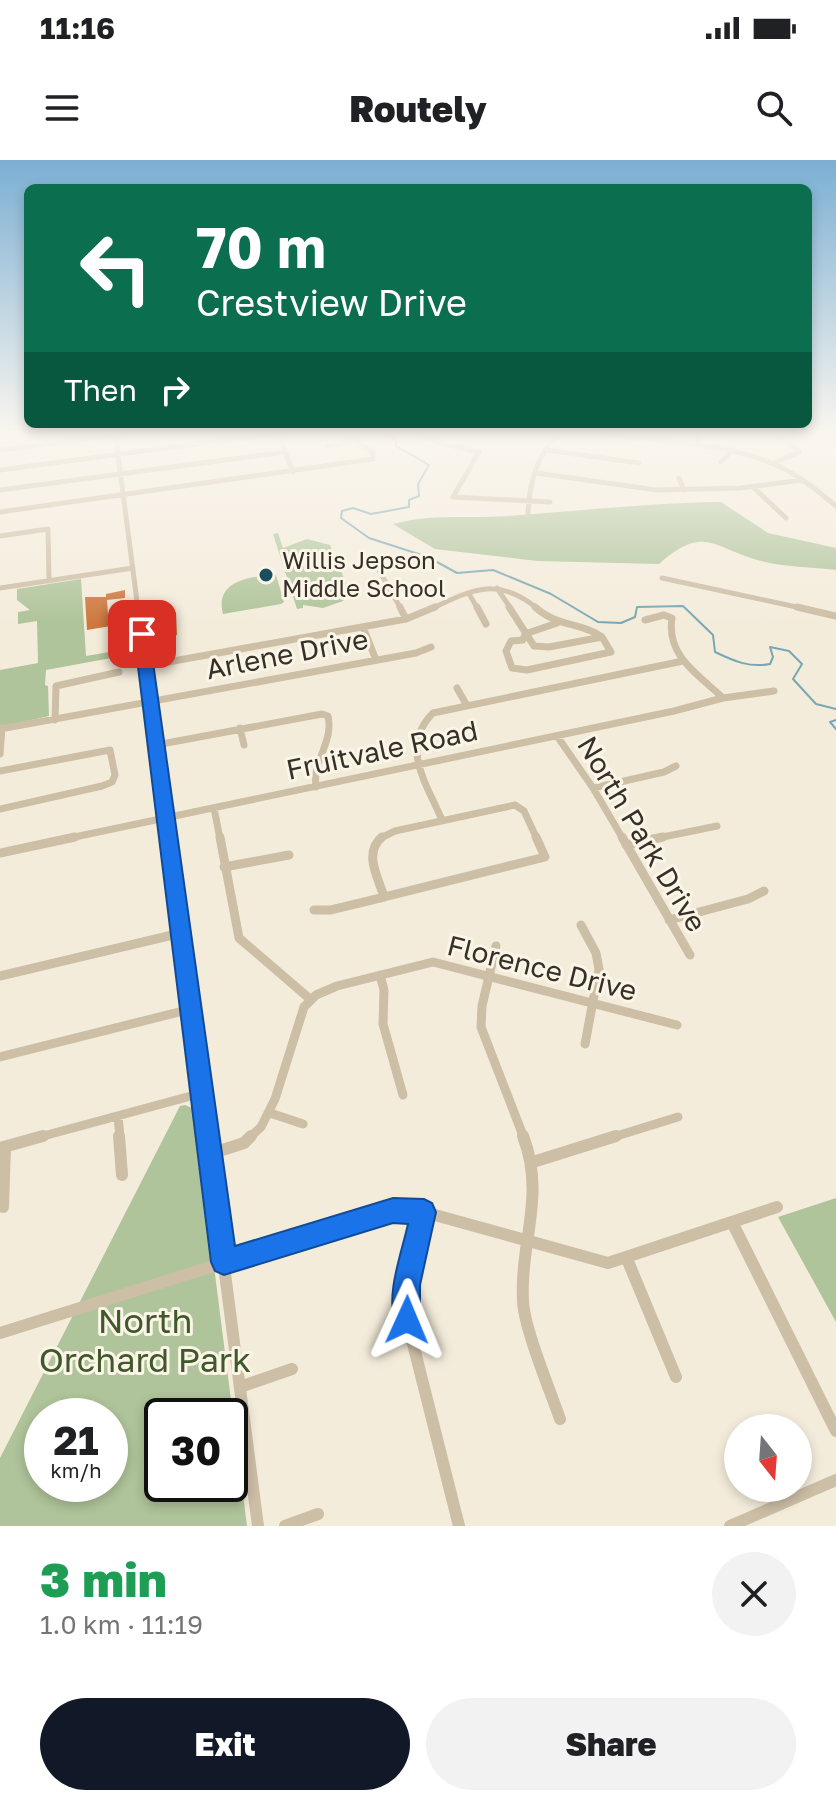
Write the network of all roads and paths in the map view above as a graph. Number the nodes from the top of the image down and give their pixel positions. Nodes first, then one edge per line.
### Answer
1 (124, 495) edge
2 (119, 496) edge
3 (454, 496) edge
4 (530, 496) edge
5 (762, 496) edge
6 (528, 502) junction
7 (550, 502) dead end
8 (0, 512) edge
9 (528, 514) dead end
10 (786, 518) dead end
11 (0, 536) edge
12 (377, 558) dead end
13 (133, 568) junction
14 (662, 578) dead end
15 (49, 581) junction
16 (0, 588) edge
17 (497, 588) junction
18 (469, 594) junction
19 (836, 616) edge
20 (406, 619) junction
21 (645, 620) dead end
22 (557, 623) junction
23 (486, 624) dead end
24 (363, 627) junction
25 (525, 634) junction
26 (599, 635) junction
27 (431, 647) dead end
28 (376, 660) junction
29 (683, 661) junction
30 (146, 666) junction
31 (119, 672) dead end
32 (457, 688) dead end
33 (774, 691) dead end
34 (723, 698) junction
35 (151, 702) junction
36 (466, 704) junction
37 (338, 711) dead end
38 (328, 716) junction
39 (55, 720) junction
40 (1, 728) edge
41 (240, 728) junction
42 (557, 736) junction
43 (156, 745) junction
44 (244, 745) dead end
45 (0, 754) edge
46 (420, 765) junction
47 (676, 766) dead end
48 (0, 771) edge
49 (316, 787) junction
50 (593, 788) junction
51 (214, 808) junction
52 (0, 809) edge
53 (166, 819) junction
54 (442, 820) junction
55 (717, 826) dead end
56 (626, 845) junction
57 (0, 853) edge
58 (289, 855) dead end
59 (224, 867) junction
60 (764, 891) dead end
61 (384, 897) junction
62 (314, 910) dead end
63 (669, 920) junction
64 (581, 925) dead end
65 (181, 933) junction
66 (496, 946) dead end
67 (690, 955) dead end
68 (380, 975) junction
69 (489, 975) junction
70 (0, 976) edge
71 (310, 999) junction
72 (595, 1003) junction
73 (191, 1009) junction
74 (677, 1025) dead end
75 (585, 1044) dead end
76 (0, 1057) edge
77 (202, 1093) junction
78 (403, 1095) dead end
79 (270, 1113) junction
80 (118, 1116) junction
81 (678, 1117) dead end
82 (303, 1124) dead end
83 (2, 1148) edge
84 (210, 1154) junction
85 (533, 1162) junction
86 (122, 1175) dead end
87 (3, 1207) dead end
88 (777, 1207) dead end
89 (424, 1212) junction
90 (732, 1222) junction
91 (526, 1241) junction
92 (627, 1259) junction
93 (224, 1262) junction
94 (0, 1333) edge
95 (292, 1369) dead end
96 (676, 1377) dead end
97 (240, 1387) junction
98 (560, 1419) dead end
99 (836, 1431) edge
100 (836, 1480) edge
101 (318, 1514) dead end
102 (258, 1526) edge
103 (285, 1526) edge
104 (459, 1526) edge
105 (730, 1526) edge

1 - 13 street
2 - 8 street
3 - 6 street
4 - 6 street
5 - 10 street
6 - 7 street
6 - 9 street
11 - 15 street
12 - 20 street
13 - 15 street
13 - 30 street
14 - 19 street
15 - 16 street
17 - 18 street
17 - 22 street
17 - 25 street
18 - 20 street
18 - 23 street
20 - 24 street
21 - 29 street
22 - 25 street
22 - 26 street
24 - 28 street
24 - 30 street
25 - 26 street
25 - 26 street
27 - 28 street, Arlene Drive
28 - 35 street, Arlene Drive
29 - 34 street
29 - 36 street
30 - 35 street
31 - 39 street
32 - 36 street
33 - 34 street, Fruitvale Road
34 - 42 street, Fruitvale Road
35 - 39 street, Arlene Drive
35 - 43 street
36 - 46 street
37 - 38 street
38 - 41 street
38 - 49 street
39 - 40 street, Arlene Drive
40 - 45 street
41 - 43 street
41 - 44 street
42 - 46 street, Fruitvale Road
42 - 50 street, North Park Drive
43 - 53 street
46 - 49 street, Fruitvale Road
46 - 54 street
47 - 50 street
48 - 52 street
49 - 51 street, Fruitvale Road
50 - 56 street, North Park Drive
51 - 53 street, Fruitvale Road
51 - 59 street
53 - 57 street, Fruitvale Road
53 - 65 street
54 - 61 street
54 - 61 street
55 - 56 street
56 - 63 street, North Park Drive
58 - 59 street
59 - 71 street
60 - 63 street
61 - 62 street
63 - 67 street, North Park Drive
64 - 72 street
65 - 70 street
65 - 73 street
66 - 69 street
68 - 69 street, Florence Drive
68 - 71 street, Florence Drive
68 - 78 street
69 - 72 street, Florence Drive
69 - 85 street
71 - 79 street
72 - 74 street, Florence Drive
72 - 75 street
73 - 76 street
73 - 77 street
77 - 80 street
77 - 84 street
79 - 82 street
79 - 84 street
80 - 83 street
80 - 86 street
81 - 85 street
83 - 87 street
84 - 93 street
85 - 91 street
88 - 90 street
89 - 91 street
89 - 93 street
89 - 104 street
90 - 92 street
90 - 99 street
91 - 92 street
91 - 98 street
92 - 96 street
93 - 94 street
93 - 97 street
95 - 97 street
97 - 102 street
100 - 105 street
101 - 103 street

